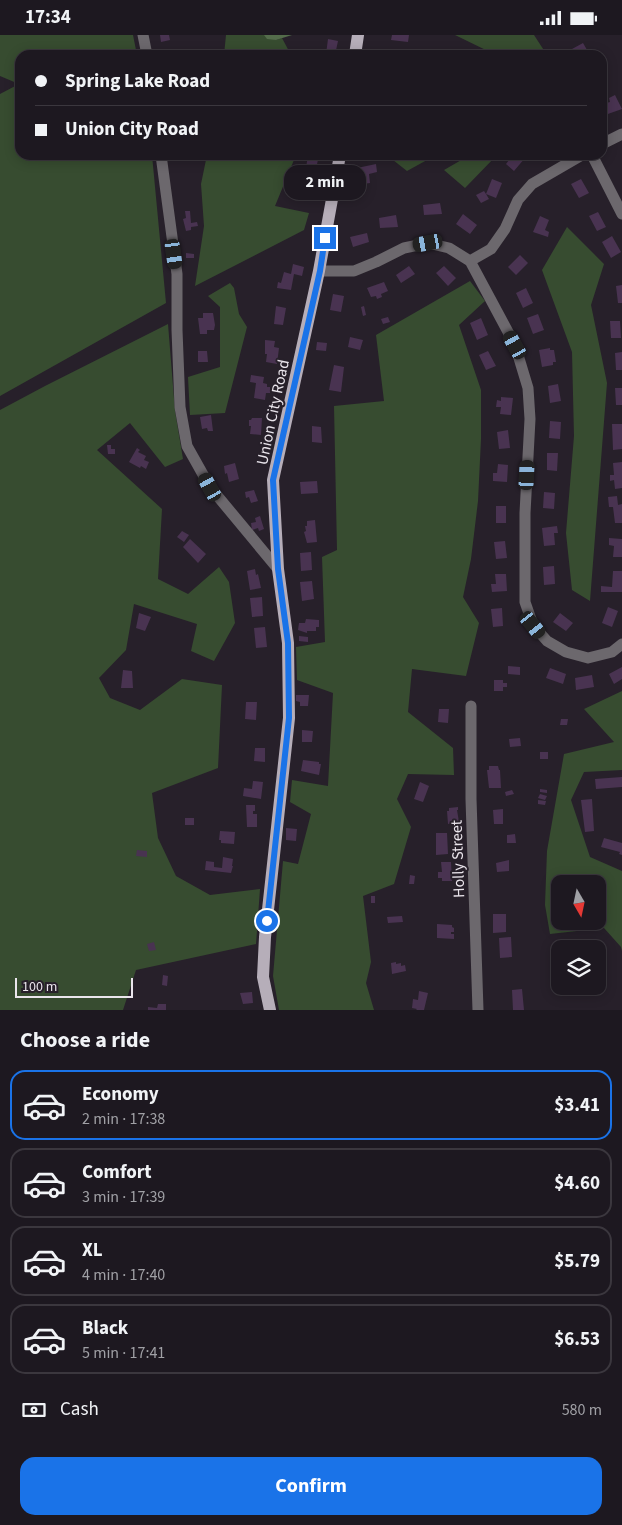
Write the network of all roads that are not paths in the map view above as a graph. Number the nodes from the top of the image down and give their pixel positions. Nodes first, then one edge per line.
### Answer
1 (143, 35) edge
2 (358, 35) edge
3 (146, 50) edge
4 (356, 50) edge
5 (622, 134) edge
6 (607, 142) edge
7 (162, 160) edge
8 (339, 160) edge
9 (573, 160) edge
10 (595, 160) edge
11 (622, 214) edge
12 (470, 261) junction
13 (320, 271) junction
14 (278, 569) junction
15 (622, 644) edge
16 (471, 706) dead end
17 (270, 1010) edge
18 (478, 1010) edge

1 - 3 street
2 - 4 main road
5 - 6 street
7 - 14 street
8 - 13 main road, Union City Road
9 - 12 street
10 - 11 street
12 - 13 street
12 - 15 street
13 - 14 main road, Union City Road
14 - 17 main road, Union City Road
16 - 18 street, Holly Street

